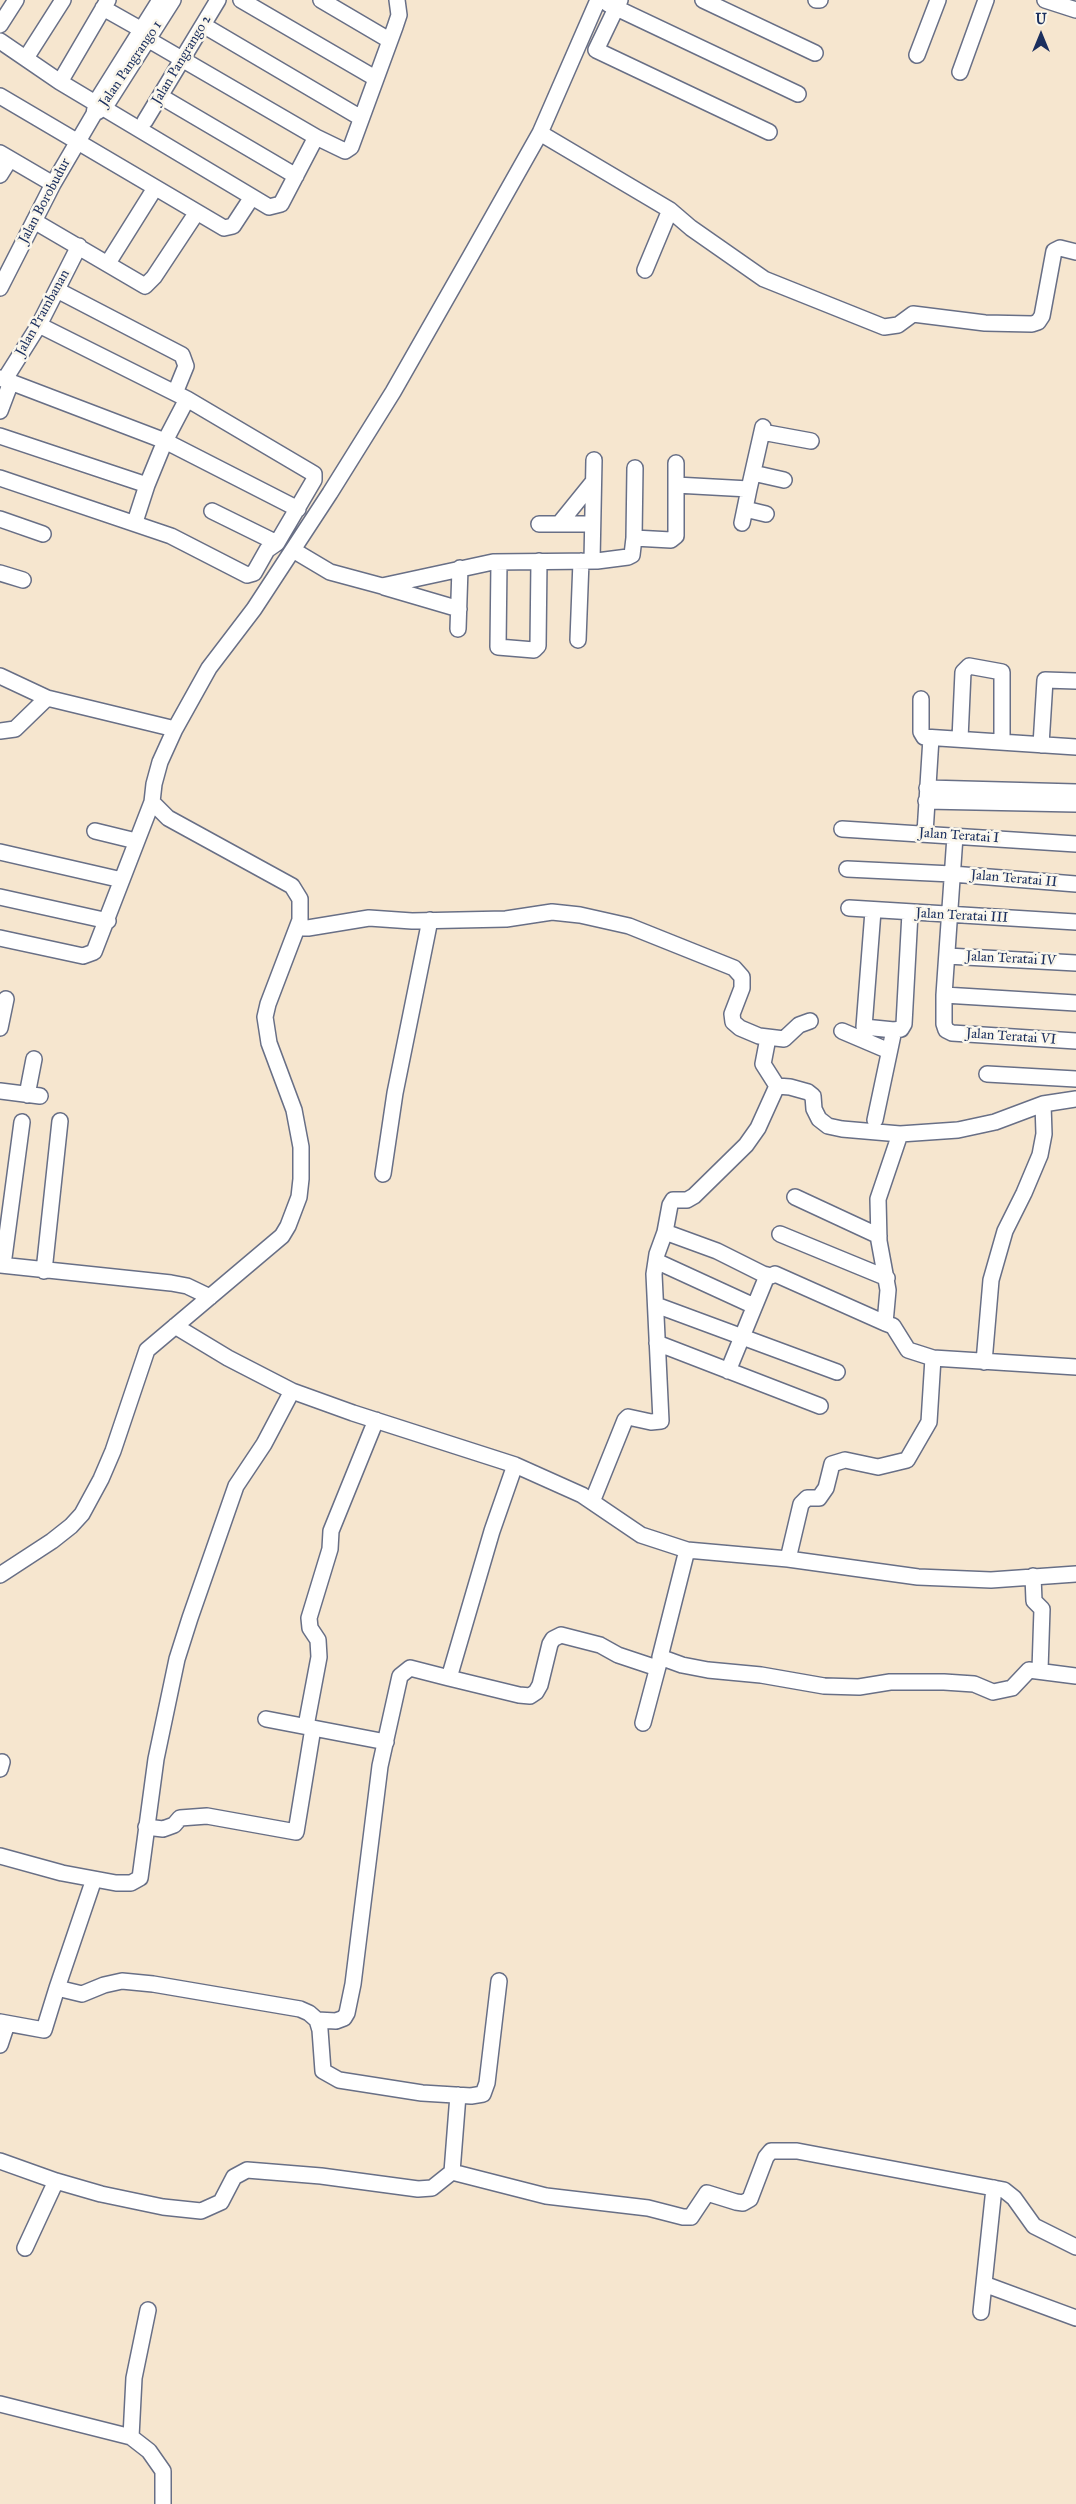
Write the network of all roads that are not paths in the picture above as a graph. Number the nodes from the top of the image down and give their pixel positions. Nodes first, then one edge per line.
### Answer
1 (16, 0) edge
2 (63, 0) edge
3 (160, 0) edge
4 (172, 0) edge
5 (218, 0) edge
6 (241, 0) edge
7 (321, 0) edge
8 (397, 0) edge
9 (599, 0) edge
10 (702, 0) edge
11 (816, 0) edge
12 (820, 0) edge
13 (938, 0) edge
14 (986, 0) edge
15 (1045, 0) edge
16 (106, 4) edge
17 (618, 4) edge
18 (1076, 10) edge
19 (0, 25) edge
20 (203, 25) junction
21 (145, 35) junction
22 (389, 40) junction
23 (0, 41) edge
24 (815, 53) dead end
25 (917, 55) dead end
26 (26, 58) junction
27 (182, 60) junction
28 (960, 72) dead end
29 (375, 78) junction
30 (60, 82) junction
31 (798, 94) dead end
32 (0, 96) edge
33 (160, 96) junction
34 (98, 108) junction
35 (361, 118) junction
36 (145, 121) dead end
37 (770, 132) dead end
38 (540, 133) junction
39 (316, 137) junction
40 (77, 142) junction
41 (5, 156) edge
42 (0, 175) edge
43 (296, 176) junction
44 (53, 184) junction
45 (155, 188) junction
46 (252, 198) junction
47 (670, 210) junction
48 (197, 212) junction
49 (34, 221) junction
50 (79, 246) junction
51 (1076, 252) edge
52 (108, 264) junction
53 (645, 270) dead end
54 (0, 288) edge
55 (57, 290) junction
56 (38, 325) junction
57 (5, 380) edge
58 (181, 396) junction
59 (0, 411) edge
60 (0, 436) edge
61 (165, 441) junction
62 (811, 441) dead end
63 (594, 460) dead end
64 (676, 463) dead end
65 (635, 468) dead end
66 (753, 473) junction
67 (0, 478) edge
68 (784, 480) dead end
69 (593, 482) junction
70 (147, 485) junction
71 (676, 485) junction
72 (749, 489) junction
73 (298, 509) junction
74 (212, 511) dead end
75 (766, 514) dead end
76 (0, 519) edge
77 (135, 522) junction
78 (539, 524) dead end
79 (559, 524) junction
80 (592, 524) junction
81 (43, 534) dead end
82 (634, 538) junction
83 (276, 543) junction
84 (293, 550) junction
85 (538, 561) junction
86 (587, 561) junction
87 (499, 562) junction
88 (460, 568) junction
89 (2, 578) edge
90 (23, 580) dead end
91 (382, 586) junction
92 (459, 609) junction
93 (458, 629) dead end
94 (578, 640) dead end
95 (0, 676) edge
96 (1076, 681) edge
97 (47, 698) junction
98 (921, 699) dead end
99 (175, 729) junction
100 (0, 731) edge
101 (931, 738) junction
102 (960, 738) junction
103 (1002, 741) junction
104 (1041, 744) junction
105 (1076, 747) edge
106 (1076, 792) edge
107 (926, 794) junction
108 (152, 802) junction
109 (1076, 804) edge
110 (842, 829) dead end
111 (95, 831) dead end
112 (924, 833) junction
113 (955, 836) junction
114 (136, 841) junction
115 (1076, 844) edge
116 (0, 852) edge
117 (847, 869) dead end
118 (952, 874) junction
119 (122, 880) junction
120 (1076, 884) edge
121 (0, 897) edge
122 (849, 908) dead end
123 (873, 911) junction
124 (910, 913) junction
125 (950, 914) junction
126 (430, 920) junction
127 (108, 921) junction
128 (1076, 922) edge
129 (296, 928) junction
130 (0, 938) edge
131 (947, 956) junction
132 (1076, 963) edge
133 (944, 995) junction
134 (6, 999) dead end
135 (1076, 1003) edge
136 (810, 1021) dead end
137 (0, 1028) edge
138 (894, 1030) junction
139 (842, 1031) dead end
140 (864, 1033) junction
141 (768, 1038) junction
142 (1076, 1041) edge
143 (889, 1051) junction
144 (34, 1059) dead end
145 (987, 1074) dead end
146 (1076, 1079) edge
147 (777, 1086) junction
148 (0, 1091) edge
149 (1076, 1099) edge
150 (1043, 1104) junction
151 (875, 1120) dead end
152 (22, 1122) dead end
153 (60, 1122) dead end
154 (900, 1134) junction
155 (383, 1174) dead end
156 (795, 1197) dead end
157 (665, 1232) junction
158 (780, 1234) dead end
159 (879, 1236) junction
160 (656, 1261) junction
161 (2, 1265) edge
162 (44, 1271) junction
163 (767, 1276) junction
164 (887, 1278) junction
165 (210, 1297) junction
166 (656, 1305) junction
167 (754, 1306) junction
168 (885, 1323) junction
169 (175, 1326) junction
170 (742, 1337) junction
171 (657, 1344) junction
172 (933, 1358) junction
173 (984, 1362) junction
174 (1076, 1367) edge
175 (728, 1371) junction
176 (837, 1372) dead end
177 (292, 1391) junction
178 (820, 1406) dead end
179 (376, 1420) junction
180 (515, 1464) junction
181 (592, 1502) junction
182 (687, 1550) junction
183 (788, 1559) junction
184 (1076, 1574) edge
185 (0, 1575) edge
186 (1033, 1576) junction
187 (659, 1663) junction
188 (1040, 1670) junction
189 (1076, 1676) edge
190 (449, 1678) junction
191 (266, 1719) dead end
192 (643, 1723) dead end
193 (309, 1727) junction
194 (386, 1742) junction
195 (146, 1828) junction
196 (0, 1857) edge
197 (94, 1879) junction
198 (499, 1981) dead end
199 (56, 1988) junction
200 (317, 2020) junction
201 (3, 2023) edge
202 (0, 2045) edge
203 (458, 2095) junction
204 (0, 2161) edge
205 (452, 2172) junction
206 (56, 2181) junction
207 (994, 2188) junction
208 (1076, 2247) edge
209 (24, 2248) dead end
210 (984, 2284) junction
211 (148, 2310) dead end
212 (982, 2312) dead end
213 (1076, 2318) edge
214 (0, 2404) edge
215 (131, 2437) junction
216 (163, 2504) edge

1 - 19 street
2 - 26 street
3 - 21 street, Jalan Pangrango 1
4 - 21 street, Jalan Pangrango 1
5 - 20 street, Jalan Pangrango 2
6 - 29 street
7 - 22 street
8 - 22 street
9 - 17 street
9 - 38 street
10 - 24 street
11 - 12 street
13 - 25 street
14 - 28 street
15 - 18 street
16 - 21 street
16 - 30 street
17 - 31 street
17 - 37 street
20 - 27 street, Jalan Pangrango 2
20 - 35 street
21 - 27 street
21 - 34 street, Jalan Pangrango 1
22 - 29 street
23 - 26 street
26 - 30 street
27 - 33 street, Jalan Pangrango 2
27 - 39 street
29 - 35 street
30 - 34 street
32 - 40 street
33 - 36 street, Jalan Pangrango 2
33 - 43 street
34 - 40 street, Jalan Borobudur
34 - 46 street
35 - 39 street
38 - 47 street
38 - 84 street
39 - 43 street
40 - 44 street, Jalan Borobudur
40 - 45 street
41 - 42 street
41 - 44 street
43 - 46 street
44 - 49 street, Jalan Borobudur
45 - 48 street
45 - 52 street
46 - 48 street
47 - 51 street
47 - 53 street
48 - 52 street
49 - 50 street
49 - 54 street, Jalan Borobudur
50 - 52 street
50 - 55 street, Jalan Prambanan
55 - 56 street, Jalan Prambanan
55 - 58 street
56 - 57 street, Jalan Prambanan
56 - 58 street
57 - 59 street, Jalan Prambanan
57 - 61 street
58 - 61 street
58 - 73 street
60 - 70 street
61 - 70 street
61 - 73 street
62 - 66 street
63 - 69 street
64 - 71 street
65 - 82 street
66 - 68 street
66 - 72 street
67 - 77 street
69 - 79 street
69 - 80 street
70 - 77 street
71 - 72 street
71 - 82 street
72 - 75 street
73 - 83 street
74 - 83 street
76 - 81 street
77 - 83 street
78 - 79 street
79 - 80 street
80 - 86 street
82 - 86 street
84 - 91 street
84 - 99 street
85 - 86 street
85 - 87 street
85 - 87 street
86 - 94 street
87 - 88 street
88 - 91 street
88 - 92 street
89 - 90 street
91 - 92 street
92 - 93 street
95 - 97 street
96 - 104 street
97 - 99 street
97 - 100 street
98 - 101 street
99 - 108 street
101 - 102 street
101 - 107 street
102 - 103 street
102 - 103 street
103 - 104 street
104 - 105 street
106 - 107 street
107 - 109 street
107 - 112 street
108 - 114 street
108 - 129 street
110 - 112 street, Jalan Teratai I
111 - 114 street
112 - 113 street, Jalan Teratai I
113 - 115 street, Jalan Teratai I
113 - 118 street
114 - 119 street
116 - 119 street
117 - 118 street, Jalan Teratai II
118 - 120 street, Jalan Teratai II
118 - 125 street
119 - 127 street
121 - 127 street
122 - 123 street, Jalan Teratai III
123 - 124 street, Jalan Teratai III
123 - 140 street
124 - 125 street, Jalan Teratai III
124 - 138 street
125 - 128 street, Jalan Teratai III
125 - 131 street
126 - 129 street
126 - 141 street
126 - 155 street
127 - 130 street
129 - 165 street
131 - 132 street, Jalan Teratai IV
131 - 133 street
133 - 135 street
133 - 142 street, Jalan Teratai VI
134 - 137 street
136 - 141 street
138 - 140 street
138 - 143 street
139 - 140 street
140 - 143 street
141 - 147 street
143 - 151 street
144 - 148 street
145 - 146 street
147 - 154 street
147 - 157 street
149 - 150 street
150 - 154 street
150 - 173 street
152 - 161 street
153 - 162 street
154 - 159 street
156 - 159 street
157 - 160 street
157 - 163 street
158 - 164 street
159 - 164 street
160 - 166 street
160 - 167 street
161 - 162 street
162 - 165 street
163 - 167 street
163 - 168 street
164 - 168 street
165 - 169 street
166 - 170 street
166 - 171 street
167 - 170 street
168 - 172 street
169 - 177 street
169 - 185 street
170 - 175 street
170 - 176 street
171 - 175 street
171 - 181 street
172 - 173 street
172 - 183 street
173 - 174 street
175 - 178 street
177 - 179 street
177 - 195 street
179 - 180 street
179 - 193 street
180 - 181 street
180 - 190 street
181 - 182 street
182 - 183 street
182 - 187 street
183 - 186 street
184 - 186 street
186 - 188 street
187 - 188 street
187 - 190 street
187 - 192 street
188 - 189 street
190 - 194 street
191 - 193 street
193 - 194 street
193 - 195 street
194 - 200 street
195 - 197 street
196 - 197 street
197 - 199 street
198 - 203 street
199 - 200 street
199 - 201 street
200 - 203 street
201 - 202 street
203 - 205 street
204 - 206 street
205 - 206 street
205 - 207 street
206 - 209 street
207 - 208 street
207 - 210 street
210 - 212 street
210 - 213 street
211 - 215 street
214 - 215 street
215 - 216 street

